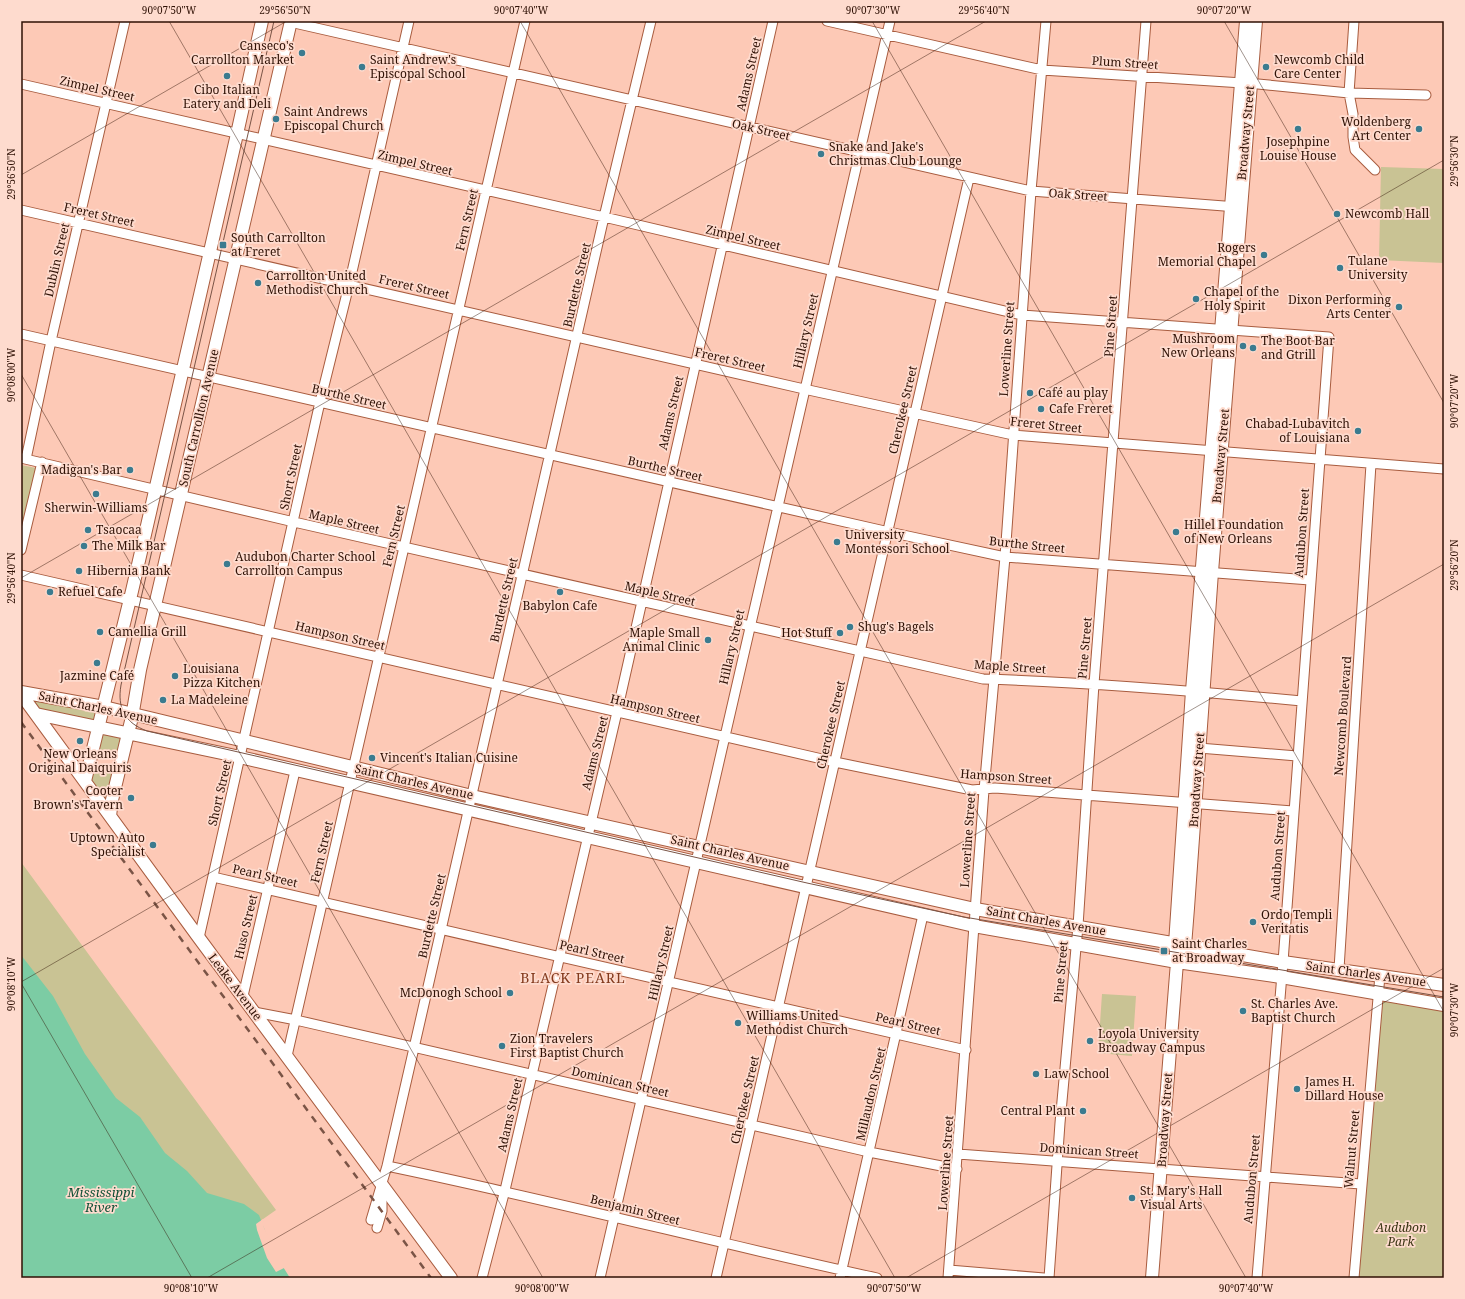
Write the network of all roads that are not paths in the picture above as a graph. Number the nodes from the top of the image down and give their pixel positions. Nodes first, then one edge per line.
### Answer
1 (125, 21) edge
2 (262, 21) edge
3 (289, 21) edge
4 (409, 21) edge
5 (525, 21) edge
6 (651, 21) edge
7 (773, 21) edge
8 (827, 21) edge
9 (890, 21) edge
10 (1046, 21) edge
11 (1146, 21) edge
12 (1246, 21) edge
13 (1256, 21) edge
14 (1354, 21) edge
15 (886, 34) junction
16 (403, 48) junction
17 (1042, 70) junction
18 (513, 73) junction
19 (1142, 77) junction
20 (21, 84) edge
21 (1246, 84) junction
22 (1349, 93) junction
23 (1426, 95) dead end
24 (633, 100) junction
25 (105, 104) junction
26 (749, 127) junction
27 (238, 134) junction
28 (263, 140) junction
29 (859, 152) junction
30 (376, 166) junction
31 (1375, 170) dead end
32 (969, 178) junction
33 (486, 191) junction
34 (1031, 191) junction
35 (1132, 198) junction
36 (1235, 207) junction
37 (21, 210) edge
38 (604, 217) junction
39 (77, 223) junction
40 (722, 245) junction
41 (210, 253) junction
42 (236, 259) junction
43 (832, 271) junction
44 (349, 285) junction
45 (942, 296) junction
46 (459, 309) junction
47 (1022, 315) junction
48 (1123, 321) junction
49 (1226, 329) junction
50 (21, 334) edge
51 (577, 336) junction
52 (51, 341) junction
53 (695, 364) junction
54 (183, 371) junction
55 (208, 377) junction
56 (804, 389) junction
57 (320, 402) junction
58 (914, 414) junction
59 (432, 428) junction
60 (1013, 435) junction
61 (1114, 444) junction
62 (1216, 452) junction
63 (550, 455) junction
64 (23, 459) edge
65 (1320, 460) junction
66 (42, 462) junction
67 (1371, 464) junction
68 (1444, 469) edge
69 (668, 482) junction
70 (156, 490) junction
71 (181, 496) junction
72 (777, 507) junction
73 (294, 522) junction
74 (889, 532) junction
75 (404, 548) junction
76 (21, 550) edge
77 (1005, 557) junction
78 (1104, 564) junction
79 (1207, 572) junction
80 (21, 575) edge
81 (523, 575) junction
82 (1310, 580) junction
83 (130, 600) junction
84 (642, 602) junction
85 (156, 605) junction
86 (749, 627) junction
87 (269, 632) junction
88 (860, 652) junction
89 (379, 657) junction
90 (994, 680) junction
91 (1094, 684) junction
92 (497, 685) junction
93 (1198, 692) junction
94 (21, 693) edge
95 (1302, 701) junction
96 (104, 707) junction
97 (617, 712) junction
98 (36, 714) junction
99 (132, 715) junction
100 (99, 728) junction
101 (128, 734) junction
102 (724, 736) junction
103 (244, 741) junction
104 (1199, 748) junction
105 (1297, 756) junction
106 (240, 758) junction
107 (835, 762) junction
108 (354, 768) junction
109 (295, 771) junction
110 (85, 781) junction
111 (350, 784) junction
112 (984, 790) junction
113 (1087, 795) junction
114 (472, 796) junction
115 (1190, 803) junction
116 (469, 810) junction
117 (1293, 811) junction
118 (110, 816) junction
119 (590, 822) junction
120 (587, 837) junction
121 (699, 846) junction
122 (695, 863) junction
123 (810, 872) junction
124 (213, 877) junction
125 (806, 888) junction
126 (268, 889) junction
127 (323, 902) junction
128 (975, 909) junction
129 (924, 915) junction
130 (974, 926) junction
131 (1078, 926) junction
132 (441, 929) junction
133 (199, 938) junction
134 (1076, 944) junction
135 (1180, 945) junction
136 (559, 957) junction
137 (1177, 962) junction
138 (1282, 962) junction
139 (1339, 969) junction
140 (1380, 975) junction
141 (1281, 977) junction
142 (670, 982) junction
143 (1444, 986) edge
144 (1378, 994) junction
145 (243, 996) junction
146 (1444, 1005) edge
147 (779, 1006) junction
148 (254, 1012) junction
149 (296, 1020) junction
150 (897, 1034) junction
151 (414, 1047) junction
152 (966, 1050) junction
153 (287, 1056) junction
154 (532, 1074) junction
155 (642, 1100) junction
156 (752, 1125) junction
157 (869, 1152) junction
158 (958, 1154) junction
159 (1057, 1161) junction
160 (387, 1166) junction
161 (957, 1169) junction
162 (1161, 1169) junction
163 (1264, 1177) junction
164 (1361, 1184) junction
165 (382, 1186) junction
166 (505, 1190) junction
167 (614, 1217) junction
168 (371, 1220) dead end
169 (377, 1228) dead end
170 (724, 1244) junction
171 (841, 1274) edge
172 (949, 1274) edge
173 (451, 1278) edge
174 (482, 1278) edge
175 (600, 1278) edge
176 (716, 1278) edge
177 (877, 1278) edge
178 (1044, 1278) edge
179 (1049, 1278) edge
180 (1152, 1278) edge
181 (1257, 1278) edge
182 (1354, 1278) edge

1 - 25 street, Dublin Street
2 - 27 main road
3 - 16 street, Oak Street
3 - 28 main road, South Carrollton Avenue
4 - 16 street, Short Street
5 - 18 street, Fern Street
6 - 24 street, Burdette Street
7 - 26 street, Adams Street
8 - 15 street, Plum Street
9 - 15 street, Hillary Street
10 - 17 street, Lowerline Street
11 - 19 street, Pine Street
12 - 21 main road, Broadway Street
13 - 21 main road, Broadway Street
14 - 22 street
15 - 17 street, Plum Street
15 - 29 street, Hillary Street
16 - 18 street, Oak Street
16 - 30 street, Short Street
17 - 19 street, Plum Street
17 - 34 street, Lowerline Street
18 - 24 street, Oak Street
18 - 33 street, Fern Street
19 - 21 street, Plum Street
19 - 35 street, Pine Street
20 - 25 street, Zimpel Street
21 - 22 street, Plum Street
21 - 36 main road, Broadway Street
22 - 23 street, Plum Street
22 - 31 street
24 - 26 street, Oak Street
24 - 38 street, Burdette Street
25 - 27 street, Zimpel Street
25 - 39 street, Dublin Street
26 - 29 street, Oak Street
26 - 40 street, Adams Street
27 - 28 street, Zimpel Street
27 - 41 main road
28 - 30 street, Zimpel Street
28 - 42 main road, South Carrollton Avenue
29 - 32 street, Oak Street
29 - 43 street, Hillary Street
30 - 33 street, Zimpel Street
30 - 44 street, Short Street
32 - 34 street, Oak Street
32 - 45 street, Cherokee Street
33 - 38 street, Zimpel Street
33 - 46 street, Fern Street
34 - 35 street, Oak Street
34 - 47 street, Lowerline Street
35 - 36 street, Oak Street
35 - 48 street, Pine Street
36 - 49 main road, Broadway Street
37 - 39 street, Freret Street
38 - 40 street, Zimpel Street
38 - 51 street, Burdette Street
39 - 41 street, Freret Street
39 - 52 street, Dublin Street
40 - 43 street, Zimpel Street
40 - 53 street, Adams Street
41 - 42 street, Freret Street
41 - 54 main road
42 - 44 street, Freret Street
42 - 55 main road, South Carrollton Avenue
43 - 45 street, Zimpel Street
43 - 56 street, Hillary Street
44 - 46 street, Freret Street
44 - 57 street, Short Street
45 - 47 street, Zimpel Street
45 - 58 street, Cherokee Street
46 - 51 street, Freret Street
46 - 59 street, Fern Street
47 - 48 street, Zimpel Street
47 - 60 street, Lowerline Street
48 - 49 street, Zimpel Street
48 - 61 street, Pine Street
49 - 62 main road, Broadway Street
49 - 65 street, Audubon Street
50 - 52 street, Burthe Street
51 - 53 street, Freret Street
51 - 63 street, Burdette Street
52 - 54 street, Burthe Street
52 - 64 street, Dublin Street
53 - 56 street, Freret Street
53 - 69 street, Adams Street
54 - 55 street, Burthe Street
54 - 70 main road
55 - 57 street, Burthe Street
55 - 71 main road, South Carrollton Avenue
56 - 58 street, Freret Street
56 - 72 street, Hillary Street
57 - 59 street, Burthe Street
57 - 73 street, Short Street
58 - 60 street, Freret Street
58 - 74 street, Cherokee Street
59 - 63 street, Burthe Street
59 - 75 street, Fern Street
60 - 61 street, Freret Street
60 - 77 street, Lowerline Street
61 - 62 street, Freret Street
61 - 78 street, Pine Street
62 - 65 street, Freret Street
62 - 79 main road, Broadway Street
63 - 69 street, Burthe Street
63 - 81 street, Burdette Street
64 - 66 street, Maple Street
65 - 67 street, Freret Street
65 - 82 street, Audubon Street
66 - 70 street, Maple Street
66 - 76 street
67 - 68 street, Freret Street
67 - 139 street, Newcomb Boulevard
69 - 72 street, Burthe Street
69 - 84 street, Adams Street
70 - 71 street, Maple Street
70 - 83 main road
71 - 73 street, Maple Street
71 - 85 main road, South Carrollton Avenue
72 - 74 street, Burthe Street
72 - 86 street, Hillary Street
73 - 75 street, Maple Street
73 - 87 street, Short Street
74 - 77 street, Burthe Street
74 - 88 street, Cherokee Street
75 - 81 street, Maple Street
75 - 89 street, Fern Street
77 - 78 street, Burthe Street
77 - 90 street, Lowerline Street
78 - 79 street, Burthe Street
78 - 91 street, Pine Street
79 - 82 street, Burthe Street
79 - 93 main road, Broadway Street
80 - 83 street, Hampson Street
81 - 84 street, Maple Street
81 - 92 street, Burdette Street
82 - 95 street, Audubon Street
83 - 85 street, Hampson Street
83 - 96 main road
84 - 86 street, Maple Street
84 - 97 street, Adams Street
85 - 87 street, Hampson Street
85 - 99 main road, South Carrollton Avenue
86 - 88 street, Maple Street
86 - 102 street, Hillary Street
87 - 89 street, Hampson Street
87 - 103 street, Short Street
88 - 90 street, Maple Street
88 - 107 street, Cherokee Street
89 - 92 street, Hampson Street
89 - 108 street, Fern Street
90 - 91 street, Maple Street
90 - 112 street, Lowerline Street
91 - 93 street, Maple Street
91 - 113 street, Pine Street
92 - 97 street, Hampson Street
92 - 114 street, Burdette Street
93 - 95 street, Maple Street
93 - 104 main road, Broadway Street
93 - 115 main road, Broadway Street
94 - 96 main road, Saint Charles Avenue
94 - 98 main road, Leake Avenue
95 - 105 street, Audubon Street
96 - 99 main road, Saint Charles Avenue
96 - 100 main road
97 - 102 street, Hampson Street
97 - 119 street, Adams Street
98 - 100 main road, Saint Charles Avenue
98 - 110 main road, Leake Avenue
99 - 101 main road, South Carrollton Avenue
99 - 103 main road, Saint Charles Avenue
100 - 101 main road, Saint Charles Avenue
100 - 110 main road
101 - 106 main road, Saint Charles Avenue
101 - 118 main road, South Carrollton Avenue
102 - 107 street, Hampson Street
102 - 121 street, Hillary Street
103 - 106 street, Short Street
103 - 108 main road, Saint Charles Avenue
104 - 105 street
104 - 115 main road, Broadway Street
105 - 117 street, Audubon Street
106 - 109 main road, Saint Charles Avenue
106 - 124 street, Short Street
107 - 112 street, Hampson Street
107 - 123 street, Cherokee Street
108 - 111 street, Fern Street
108 - 114 main road, Saint Charles Avenue
109 - 111 main road, Saint Charles Avenue
109 - 126 street, Huso Street
110 - 118 main road, Leake Avenue
111 - 116 main road, Saint Charles Avenue
111 - 127 street, Fern Street
112 - 113 street, Hampson Street
112 - 128 street, Lowerline Street
113 - 115 street, Hampson Street
113 - 131 street, Pine Street
114 - 116 street, Burdette Street
114 - 119 main road, Saint Charles Avenue
115 - 117 street, Hampson Street
115 - 135 main road, Broadway Street
116 - 120 main road, Saint Charles Avenue
116 - 132 street, Burdette Street
117 - 138 street, Audubon Street
118 - 133 main road, Leake Avenue
119 - 120 street, Adams Street
119 - 121 main road, Saint Charles Avenue
120 - 122 main road, Saint Charles Avenue
120 - 136 street, Adams Street
121 - 122 street, Hillary Street
121 - 123 main road, Saint Charles Avenue
122 - 125 main road, Saint Charles Avenue
122 - 142 street, Hillary Street
123 - 125 street, Cherokee Street
123 - 128 main road, Saint Charles Avenue
124 - 126 street, Pearl Street
124 - 133 street, Short Street
125 - 129 main road, Saint Charles Avenue
125 - 147 street, Cherokee Street
126 - 127 street, Pearl Street
126 - 145 street, Huso Street
127 - 132 street, Pearl Street
127 - 149 street, Fern Street
128 - 130 street, Lowerline Street
128 - 131 main road, Saint Charles Avenue
129 - 130 main road, Saint Charles Avenue
129 - 150 street, Millaudon Street
130 - 134 main road, Saint Charles Avenue
130 - 152 street, Lowerline Street
131 - 134 street, Pine Street
131 - 135 main road, Saint Charles Avenue
132 - 136 street, Pearl Street
132 - 151 street, Burdette Street
133 - 145 main road, Leake Avenue
134 - 137 main road, Saint Charles Avenue
134 - 159 street, Pine Street
135 - 137 main road, Broadway Street
135 - 138 main road, Saint Charles Avenue
136 - 142 street, Pearl Street
136 - 154 street, Adams Street
137 - 141 main road, Saint Charles Avenue
137 - 162 main road, Broadway Street
138 - 139 main road, Saint Charles Avenue
138 - 141 street, Audubon Street
139 - 140 main road, Saint Charles Avenue
140 - 143 main road, Saint Charles Avenue
140 - 144 street, Walnut Street
141 - 144 main road, Saint Charles Avenue
141 - 163 street, Audubon Street
142 - 147 street, Pearl Street
142 - 155 street, Hillary Street
144 - 146 main road, Saint Charles Avenue
144 - 164 street, Walnut Street
145 - 148 main road, Leake Avenue
147 - 150 street, Pearl Street
147 - 156 street, Cherokee Street
148 - 149 street, Dominican Street
148 - 153 main road, Leake Avenue
149 - 151 street, Dominican Street
149 - 153 street, Fern Street
150 - 152 street, Pearl Street
150 - 157 street, Millaudon Street
151 - 154 street, Dominican Street
151 - 160 street, Burdette Street
152 - 158 street, Lowerline Street
153 - 165 main road, Leake Avenue
154 - 155 street, Dominican Street
154 - 166 street, Adams Street
155 - 156 street, Dominican Street
155 - 167 street, Hillary Street
156 - 157 street, Dominican Street
156 - 170 street, Cherokee Street
157 - 161 street, Dominican Street
157 - 171 street, Millaudon Street
158 - 159 street, Dominican Street
158 - 161 street, Lowerline Street
159 - 162 street, Dominican Street
159 - 179 street, Pine Street
160 - 165 street, Burdette Street
160 - 166 street, Benjamin Street
161 - 172 street, Lowerline Street
162 - 163 street, Dominican Street
162 - 180 main road, Broadway Street
163 - 164 street, Dominican Street
163 - 181 street, Audubon Street
164 - 182 street, Walnut Street
165 - 168 street
165 - 169 street
165 - 173 main road, Leake Avenue
166 - 167 street, Benjamin Street
166 - 174 street, Adams Street
167 - 170 street, Benjamin Street
167 - 175 street, Hillary Street
170 - 171 street, Benjamin Street
170 - 176 street, Cherokee Street
171 - 177 street, Benjamin Street
172 - 178 street

